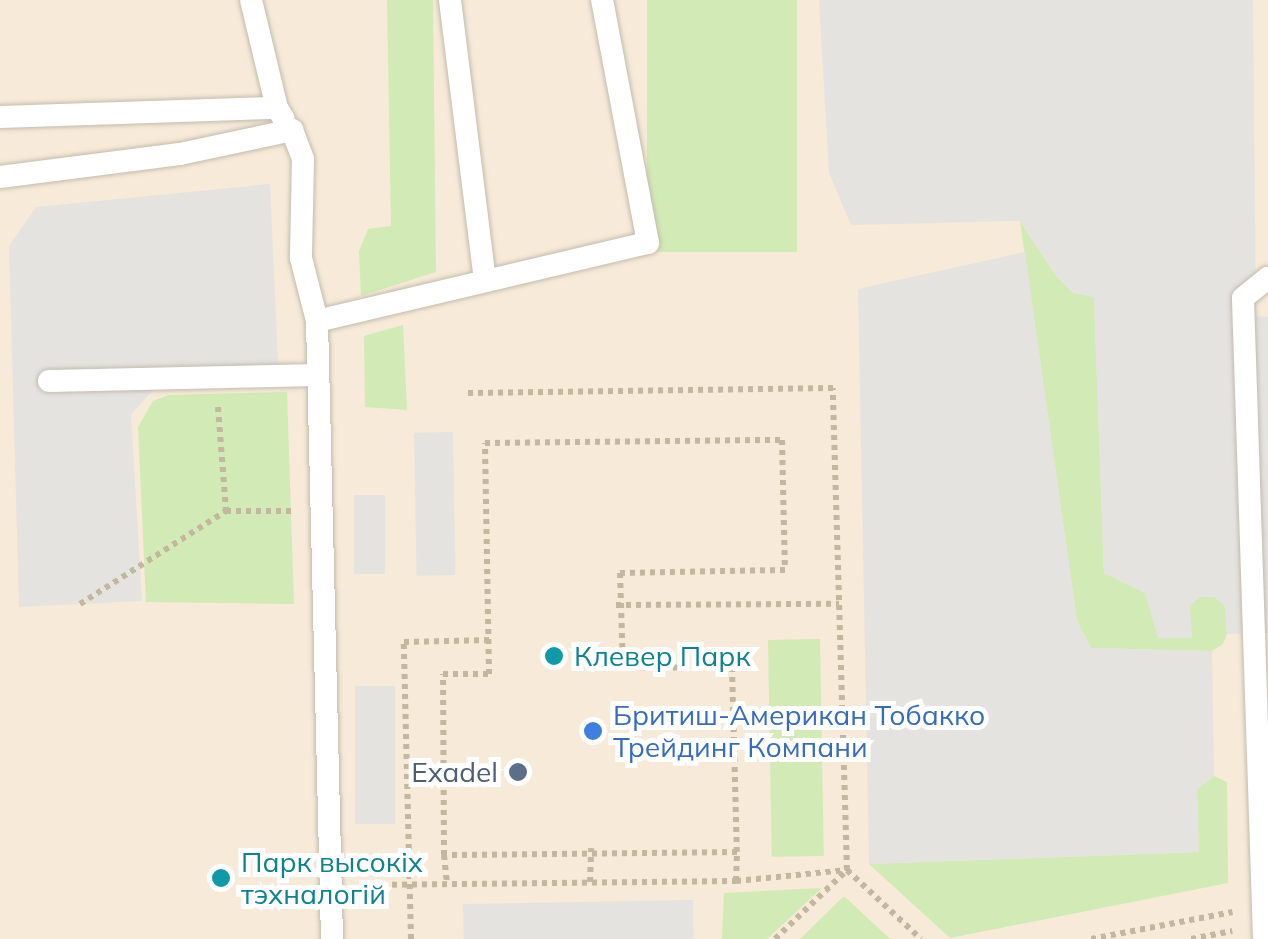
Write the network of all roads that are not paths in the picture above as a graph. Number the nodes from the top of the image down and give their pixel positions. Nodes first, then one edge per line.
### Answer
1 (251, 0) edge
2 (450, 0) edge
3 (602, 0) edge
4 (277, 108) junction
5 (0, 117) edge
6 (292, 130) junction
7 (0, 177) edge
8 (1268, 278) edge
9 (485, 281) junction
10 (317, 321) junction
11 (318, 376) junction
12 (50, 381) dead end
13 (332, 939) edge
14 (1264, 939) edge

1 - 4 lane
2 - 9 lane
3 - 9 lane
4 - 5 lane
4 - 6 lane
6 - 7 lane
6 - 10 lane
8 - 14 lane
9 - 10 lane
10 - 11 lane
11 - 12 lane
11 - 13 lane

